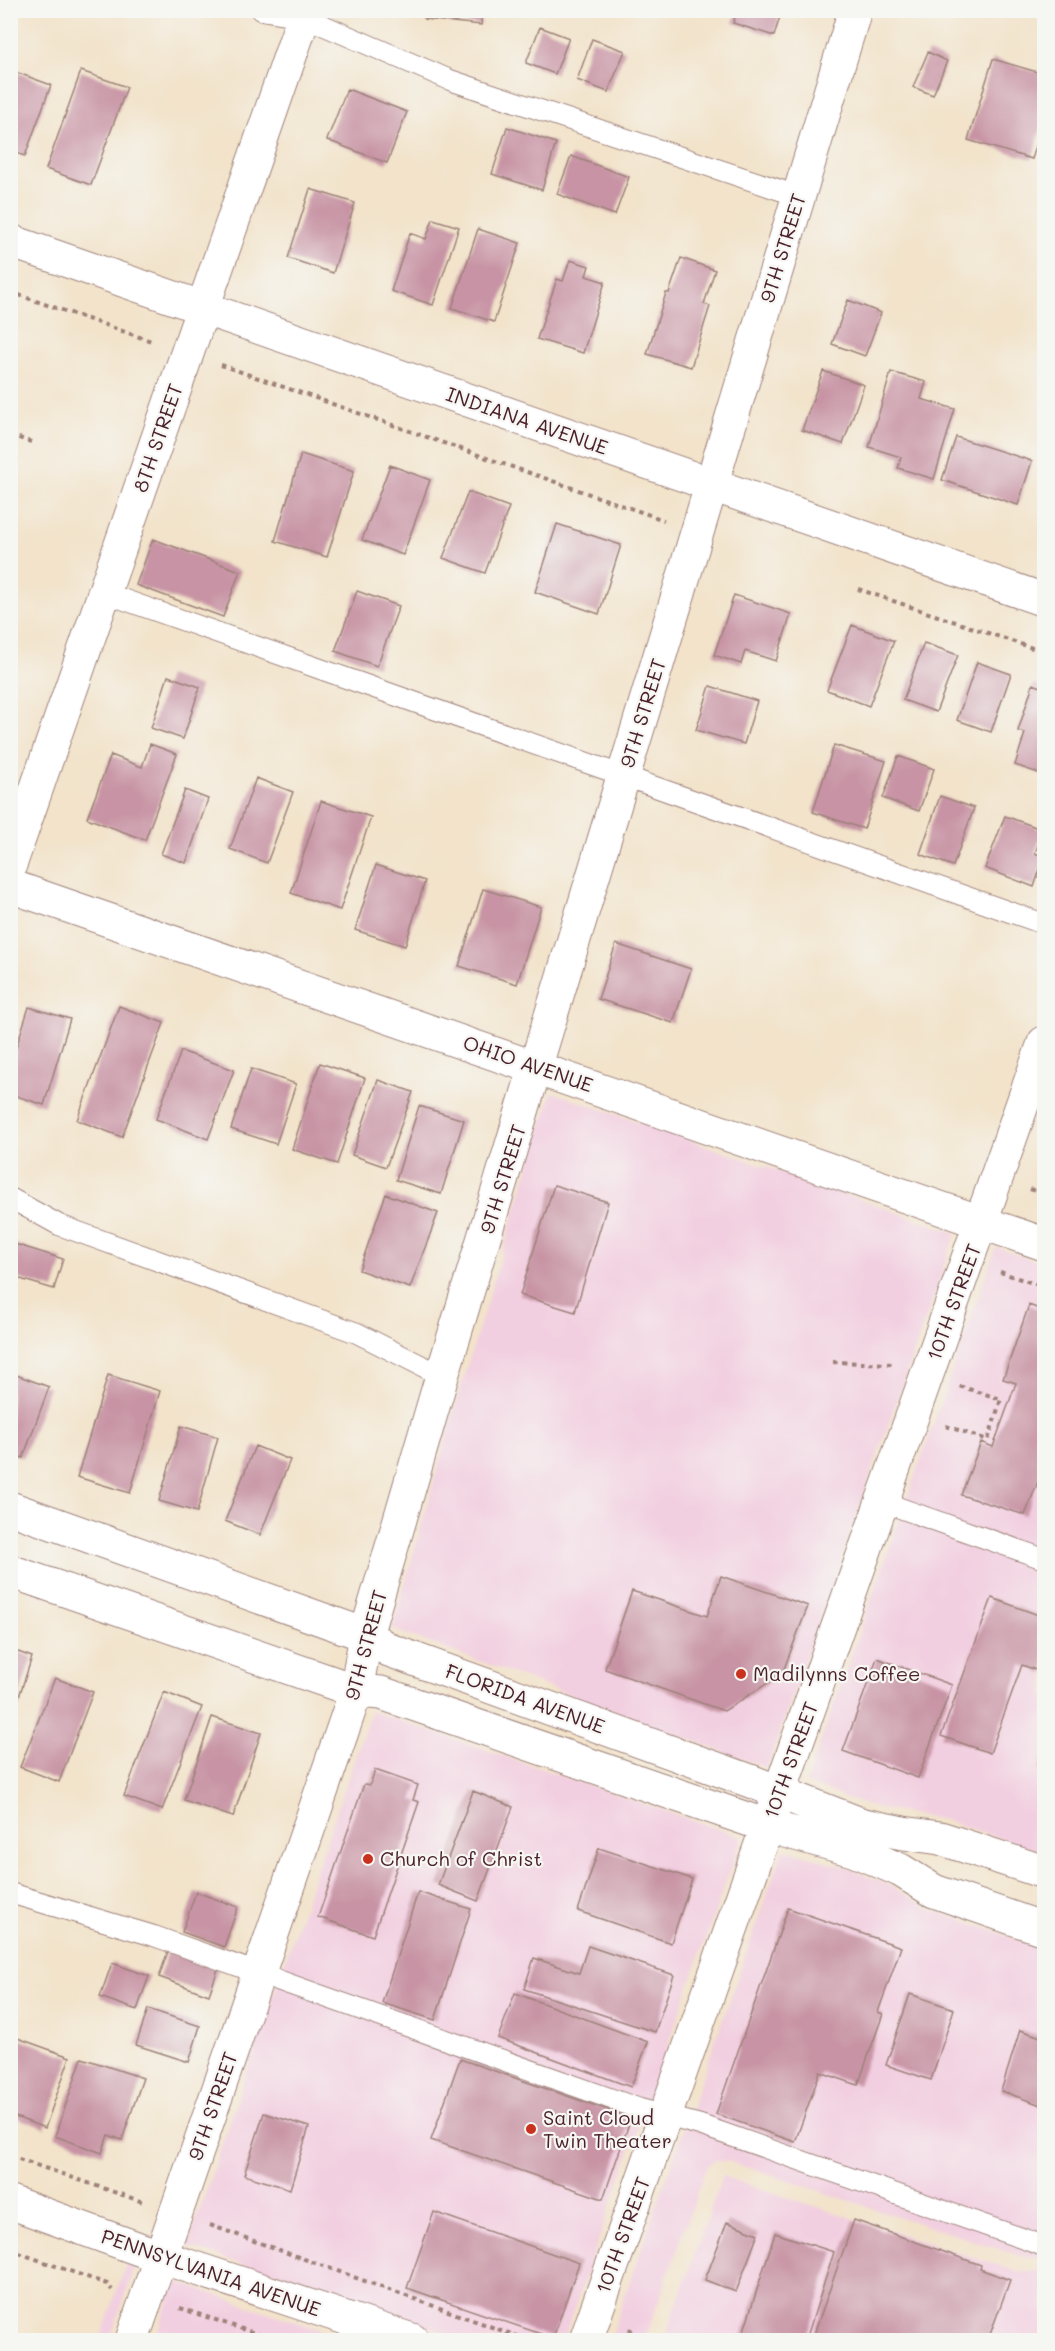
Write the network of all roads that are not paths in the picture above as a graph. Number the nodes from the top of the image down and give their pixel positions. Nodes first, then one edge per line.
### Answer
1 (261, 10) edge
2 (855, 10) edge
3 (305, 14) edge
4 (798, 196) junction
5 (10, 241) edge
6 (203, 308) junction
7 (711, 486) junction
8 (105, 594) junction
9 (1044, 600) edge
10 (624, 776) junction
11 (10, 865) edge
12 (10, 886) edge
13 (1044, 924) edge
14 (1044, 1043) edge
15 (537, 1067) junction
16 (10, 1198) edge
17 (983, 1223) junction
18 (1044, 1244) edge
19 (442, 1376) junction
20 (883, 1502) junction
21 (10, 1509) edge
22 (1044, 1559) edge
23 (10, 1571) edge
24 (366, 1635) junction
25 (356, 1691) junction
26 (780, 1793) junction
27 (767, 1826) junction
28 (1044, 1872) edge
29 (10, 1893) edge
30 (1044, 1929) edge
31 (258, 1974) junction
32 (666, 2115) junction
33 (10, 2202) edge
34 (1044, 2246) edge
35 (161, 2257) junction
36 (132, 2340) edge
37 (412, 2340) edge
38 (586, 2340) edge

1 - 3 lane
2 - 4 street, 9TH STREET
3 - 4 lane
3 - 6 street, 8TH STREET
4 - 7 street, 9TH STREET
5 - 6 street, INDIANA AVENUE
6 - 7 street, INDIANA AVENUE
6 - 8 street, 8TH STREET
7 - 9 street, INDIANA AVENUE
7 - 10 street, 9TH STREET
8 - 10 lane
8 - 11 street, 8TH STREET
10 - 13 lane
10 - 15 street, 9TH STREET
12 - 15 street, OHIO AVENUE
14 - 17 street, 10TH STREET
15 - 17 street, OHIO AVENUE
15 - 19 street, 9TH STREET
16 - 19 lane
17 - 18 street, OHIO AVENUE
17 - 20 street, 10TH STREET
19 - 24 street, 9TH STREET
20 - 22 lane
20 - 26 street, 10TH STREET
21 - 24 street, FLORIDA AVENUE
23 - 25 street, FLORIDA AVENUE
24 - 25 street, 9TH STREET
24 - 26 street, FLORIDA AVENUE
25 - 27 street, FLORIDA AVENUE
25 - 31 street, 9TH STREET
26 - 27 street, 10TH STREET
26 - 28 street, FLORIDA AVENUE
27 - 30 street, FLORIDA AVENUE
27 - 32 street, 10TH STREET
29 - 31 lane
31 - 32 lane
31 - 35 street, 9TH STREET
32 - 34 lane
32 - 38 street, 10TH STREET
33 - 35 street, PENNSYLVANIA AVENUE
35 - 36 street, 9TH STREET
35 - 37 street, PENNSYLVANIA AVENUE

